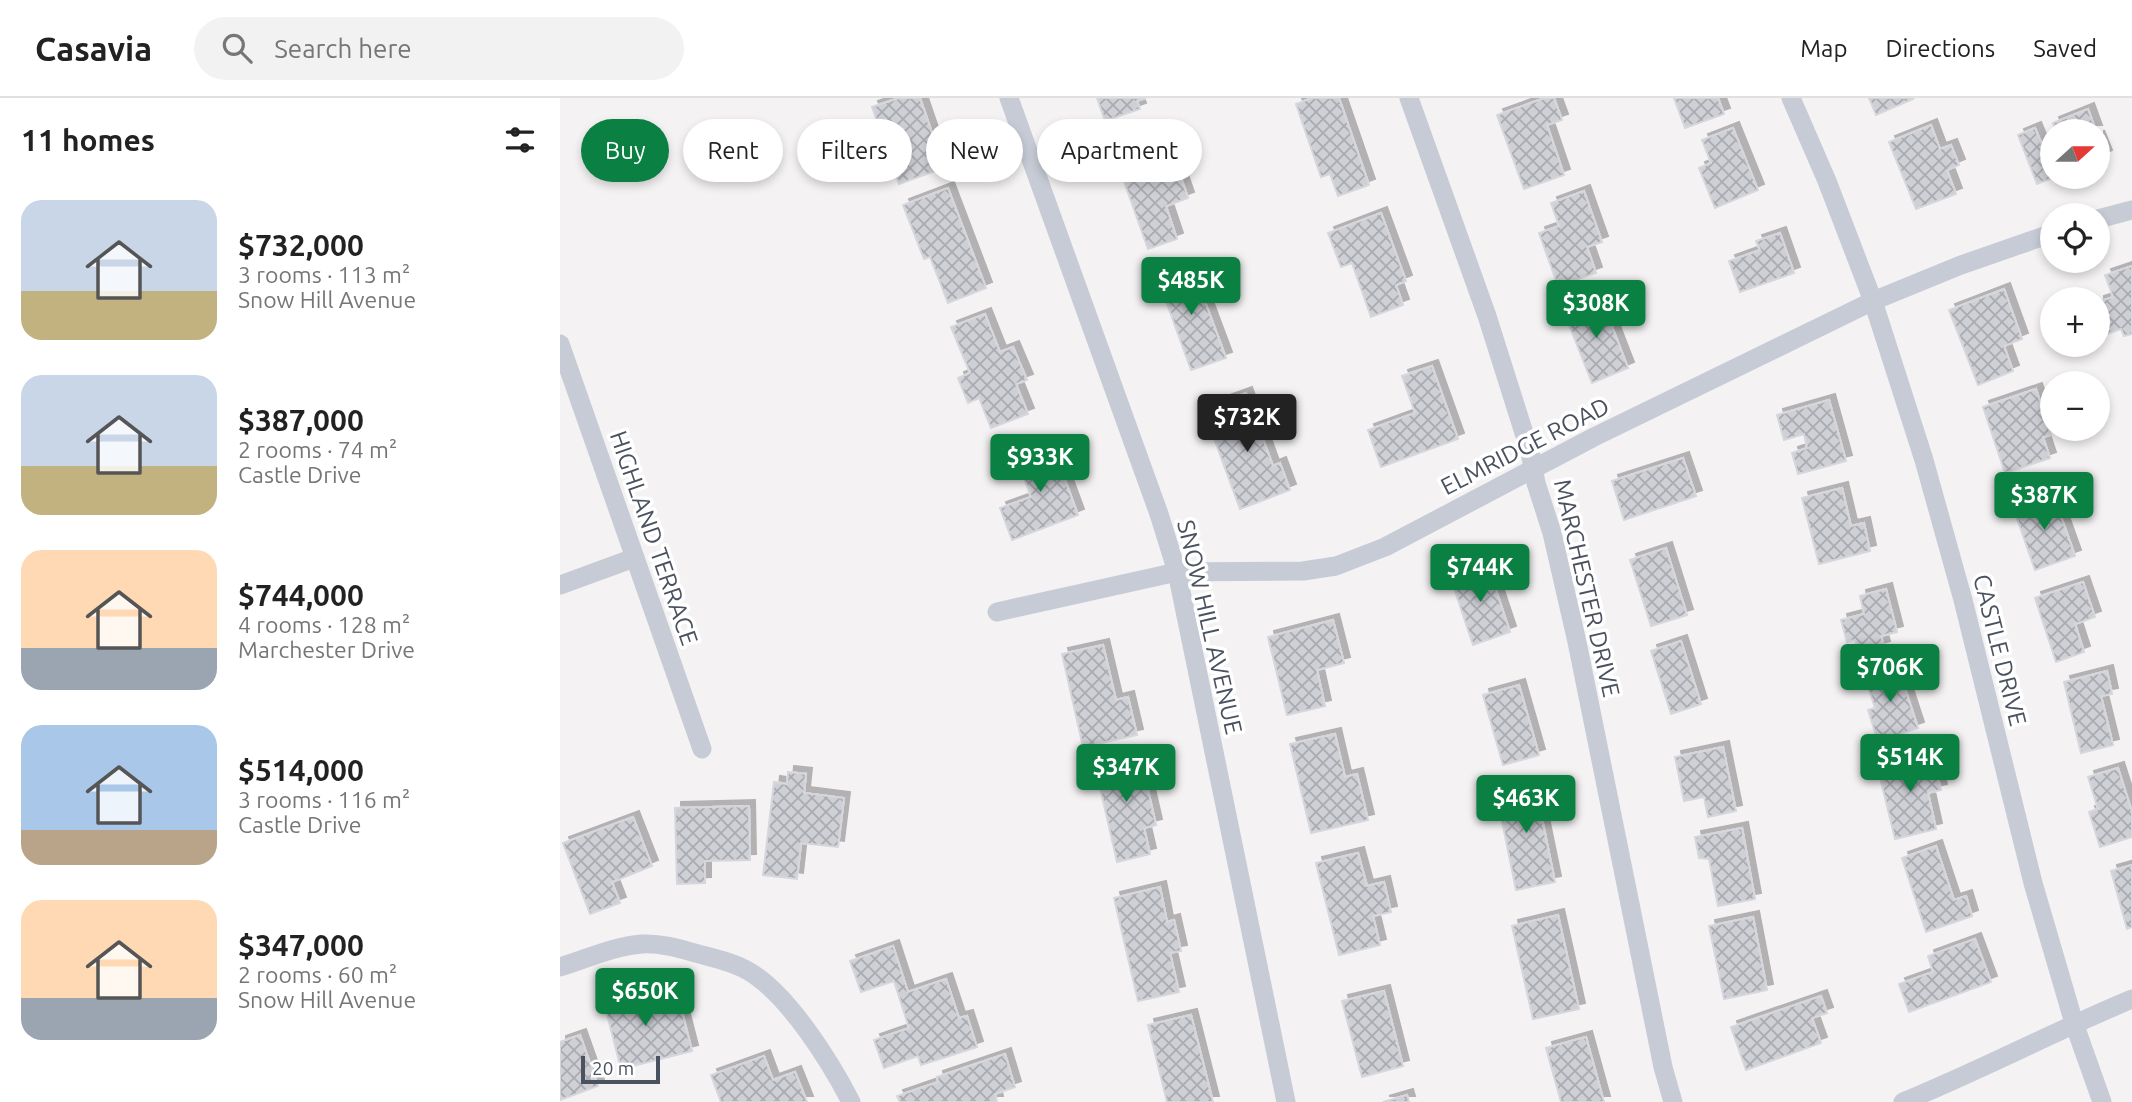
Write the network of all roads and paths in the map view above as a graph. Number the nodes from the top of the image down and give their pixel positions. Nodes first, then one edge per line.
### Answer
1 (1009, 98) edge
2 (1409, 98) edge
3 (1791, 98) edge
4 (2132, 210) edge
5 (2110, 216) edge
6 (2040, 238) edge
7 (1874, 301) junction
8 (560, 344) edge
9 (1534, 469) junction
10 (634, 558) junction
11 (1177, 572) junction
12 (560, 585) edge
13 (997, 612) dead end
14 (702, 749) dead end
15 (560, 967) edge
16 (2132, 999) edge
17 (2074, 1023) junction
18 (851, 1102) edge
19 (1286, 1102) edge
20 (1673, 1102) edge
21 (1903, 1102) edge
22 (2102, 1102) edge

1 - 11 street, SNOW HILL AVENUE
2 - 9 street, MARCHESTER DRIVE
3 - 7 street, CASTLE DRIVE
4 - 5 street
6 - 7 street, ELMRIDGE ROAD
7 - 9 street, ELMRIDGE ROAD
7 - 17 street, CASTLE DRIVE
8 - 10 street, HIGHLAND TERRACE
9 - 11 street, ELMRIDGE ROAD
9 - 20 street, MARCHESTER DRIVE
10 - 12 street
10 - 14 street, HIGHLAND TERRACE
11 - 13 street, ELMRIDGE ROAD
11 - 19 street, SNOW HILL AVENUE
15 - 18 street
16 - 17 street
17 - 21 street
17 - 22 street, CASTLE DRIVE

